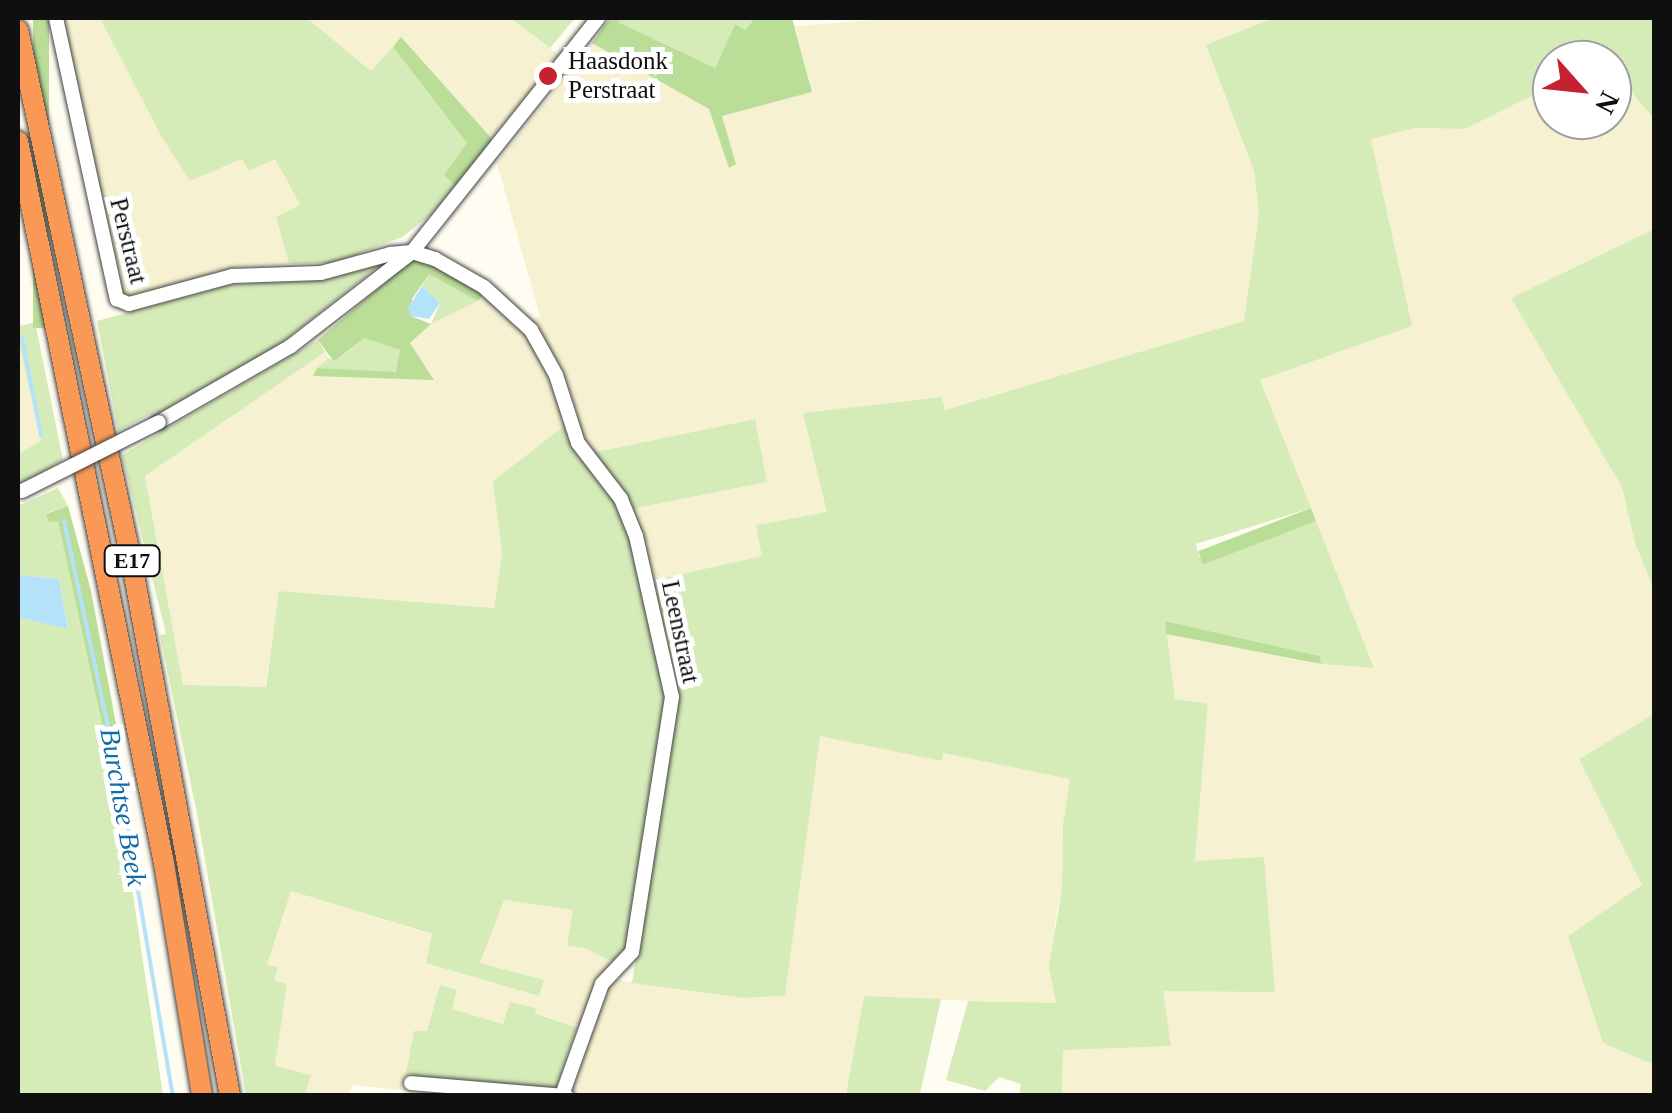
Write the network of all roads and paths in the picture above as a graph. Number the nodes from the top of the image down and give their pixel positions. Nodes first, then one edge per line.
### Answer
1 (56, 18) edge
2 (598, 18) edge
3 (18, 30) edge
4 (18, 141) edge
5 (412, 252) junction
6 (20, 493) edge
7 (411, 1082) dead end
8 (564, 1095) edge
9 (202, 1096) edge
10 (230, 1096) edge

1 - 5 street, Perstraat
2 - 5 street
3 - 10 highway, E17
4 - 9 highway, E17
5 - 6 street, bridge
5 - 8 street, Leenstraat
7 - 8 street

